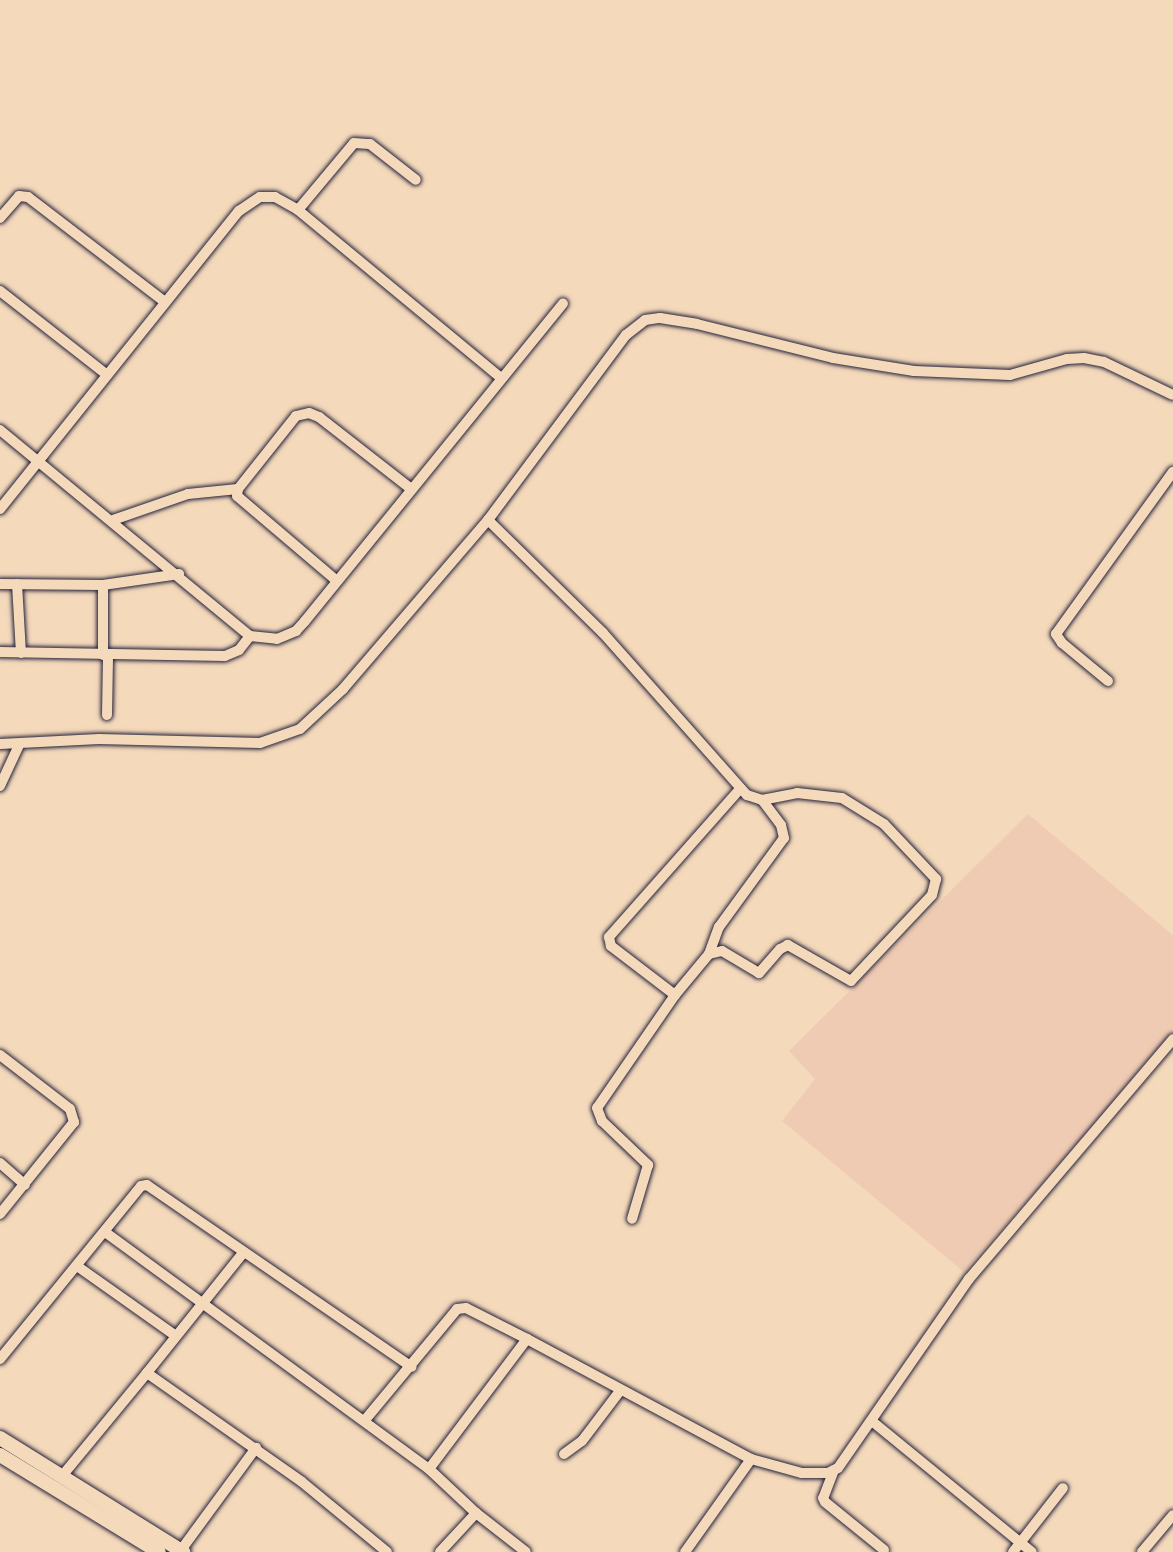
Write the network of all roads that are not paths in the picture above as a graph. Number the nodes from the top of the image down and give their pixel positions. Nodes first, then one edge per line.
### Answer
1 (416, 180) dead end
2 (298, 210) junction
3 (0, 218) edge
4 (0, 291) edge
5 (165, 302) junction
6 (563, 304) dead end
7 (107, 375) junction
8 (500, 377) junction
9 (1173, 395) edge
10 (0, 430) edge
11 (39, 461) junction
12 (1173, 472) edge
13 (410, 488) junction
14 (238, 489) junction
15 (0, 509) edge
16 (113, 519) junction
17 (488, 520) junction
18 (179, 574) junction
19 (337, 581) junction
20 (0, 584) edge
21 (17, 584) junction
22 (104, 585) junction
23 (250, 636) junction
24 (0, 652) edge
25 (21, 653) junction
26 (106, 655) junction
27 (1108, 681) dead end
28 (107, 714) dead end
29 (20, 743) junction
30 (0, 744) edge
31 (0, 786) edge
32 (740, 789) junction
33 (762, 800) junction
34 (709, 954) junction
35 (675, 995) junction
36 (1173, 1039) edge
37 (0, 1055) edge
38 (0, 1163) edge
39 (25, 1185) junction
40 (0, 1214) edge
41 (632, 1219) dead end
42 (105, 1232) junction
43 (243, 1254) junction
44 (77, 1266) junction
45 (203, 1305) junction
46 (176, 1336) junction
47 (527, 1338) junction
48 (0, 1359) edge
49 (412, 1367) junction
50 (147, 1373) junction
51 (620, 1391) junction
52 (365, 1420) junction
53 (873, 1422) junction
54 (0, 1438) edge
55 (256, 1448) junction
56 (564, 1454) dead end
57 (0, 1455) edge
58 (751, 1459) junction
59 (429, 1469) junction
60 (834, 1470) junction
61 (62, 1476) junction
62 (1063, 1488) dead end
63 (476, 1513) junction
64 (1173, 1515) edge
65 (1017, 1548) edge
66 (884, 1550) dead end
67 (182, 1551) edge
68 (159, 1552) edge
69 (387, 1552) edge
70 (440, 1552) edge
71 (526, 1552) edge
72 (685, 1552) edge
73 (1032, 1552) edge
74 (1142, 1552) edge

1 - 2 street
2 - 5 street
2 - 8 street
3 - 5 street
4 - 7 street
5 - 7 street
6 - 8 street
7 - 11 street
8 - 13 street
9 - 17 street
10 - 11 street
11 - 15 street
11 - 16 street
12 - 27 street
13 - 14 street
13 - 19 street
14 - 16 street
14 - 19 street
16 - 18 street
17 - 29 street
17 - 32 street
18 - 22 street
18 - 23 street
19 - 23 street
20 - 21 street
21 - 22 street
21 - 25 street
22 - 26 street
23 - 26 street
24 - 25 street
25 - 26 street
26 - 28 street
29 - 30 street
29 - 31 street
32 - 33 street
32 - 35 street
33 - 34 street
33 - 34 street
34 - 35 street
35 - 41 street
36 - 53 street
37 - 39 street
38 - 39 street
39 - 40 street
42 - 43 street
42 - 44 street
42 - 45 street
43 - 45 street
43 - 49 street
44 - 46 street
44 - 48 street
45 - 46 street
45 - 52 street
46 - 50 street
47 - 49 street
47 - 51 street
47 - 59 street
49 - 52 street
50 - 55 street
50 - 61 street
51 - 56 street
51 - 58 street
52 - 59 street
53 - 60 street
53 - 65 street
54 - 61 street
55 - 67 street
55 - 69 street
57 - 68 street
58 - 60 street
58 - 72 street
59 - 63 street
60 - 66 street
61 - 67 street
62 - 65 street
63 - 70 street
63 - 71 street
64 - 74 street
65 - 73 street

